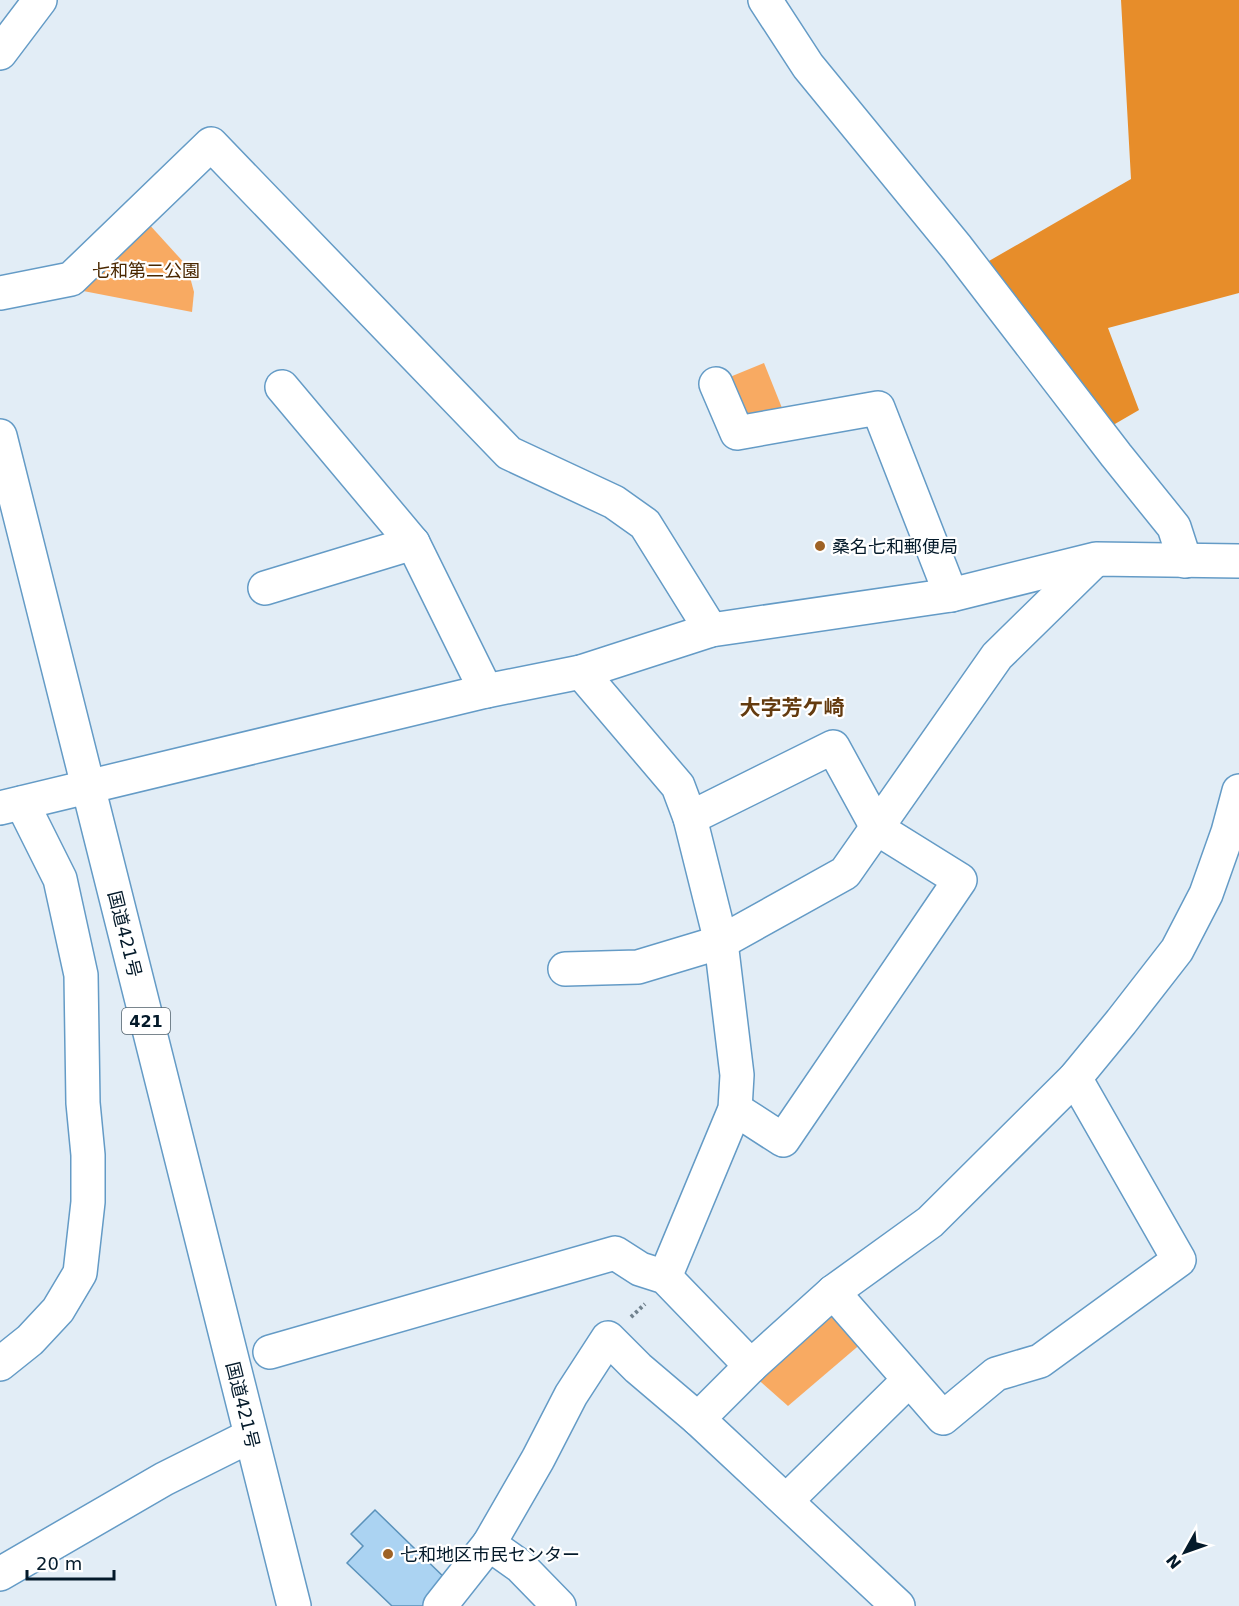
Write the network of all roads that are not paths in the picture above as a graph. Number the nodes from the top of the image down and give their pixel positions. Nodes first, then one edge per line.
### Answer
1 (40, 0) edge
2 (765, 0) edge
3 (0, 53) edge
4 (0, 293) edge
5 (716, 384) dead end
6 (282, 387) dead end
7 (0, 436) edge
8 (413, 543) junction
9 (1096, 559) junction
10 (1185, 561) junction
11 (1239, 561) edge
12 (265, 588) dead end
13 (951, 595) junction
14 (711, 630) junction
15 (581, 672) junction
16 (486, 691) junction
17 (88, 787) junction
18 (1239, 791) edge
19 (11, 806) edge
20 (690, 818) junction
21 (878, 829) junction
22 (721, 942) junction
23 (565, 969) dead end
24 (1075, 1078) junction
25 (735, 1109) junction
26 (667, 1279) junction
27 (833, 1292) junction
28 (270, 1352) dead end
29 (0, 1364) edge
30 (751, 1366) junction
31 (909, 1380) junction
32 (698, 1419) junction
33 (250, 1436) junction
34 (786, 1501) junction
35 (489, 1544) junction
36 (0, 1574) edge
37 (294, 1606) edge
38 (440, 1606) edge
39 (559, 1606) edge
40 (898, 1606) edge

1 - 3 main road
2 - 10 main road
4 - 14 main road
5 - 13 main road
6 - 8 main road
7 - 17 main road, 国道421号 / 421
8 - 12 main road
8 - 16 main road
9 - 10 main road
9 - 13 main road
9 - 21 main road
10 - 11 main road
13 - 14 main road
14 - 15 main road
15 - 16 main road
15 - 20 main road
16 - 17 main road
17 - 19 main road
17 - 33 main road, 国道421号 / 421
18 - 24 main road
19 - 29 main road
20 - 21 main road
20 - 22 main road
21 - 22 main road
21 - 25 main road
22 - 23 main road
22 - 25 main road
24 - 27 main road
24 - 31 main road
25 - 26 main road
26 - 28 main road
26 - 30 main road
27 - 30 main road
27 - 31 main road
30 - 32 main road
31 - 34 main road
32 - 34 main road
32 - 35 main road
33 - 36 main road
33 - 37 main road, 国道421号 / 421
34 - 40 main road
35 - 38 main road
35 - 39 main road

